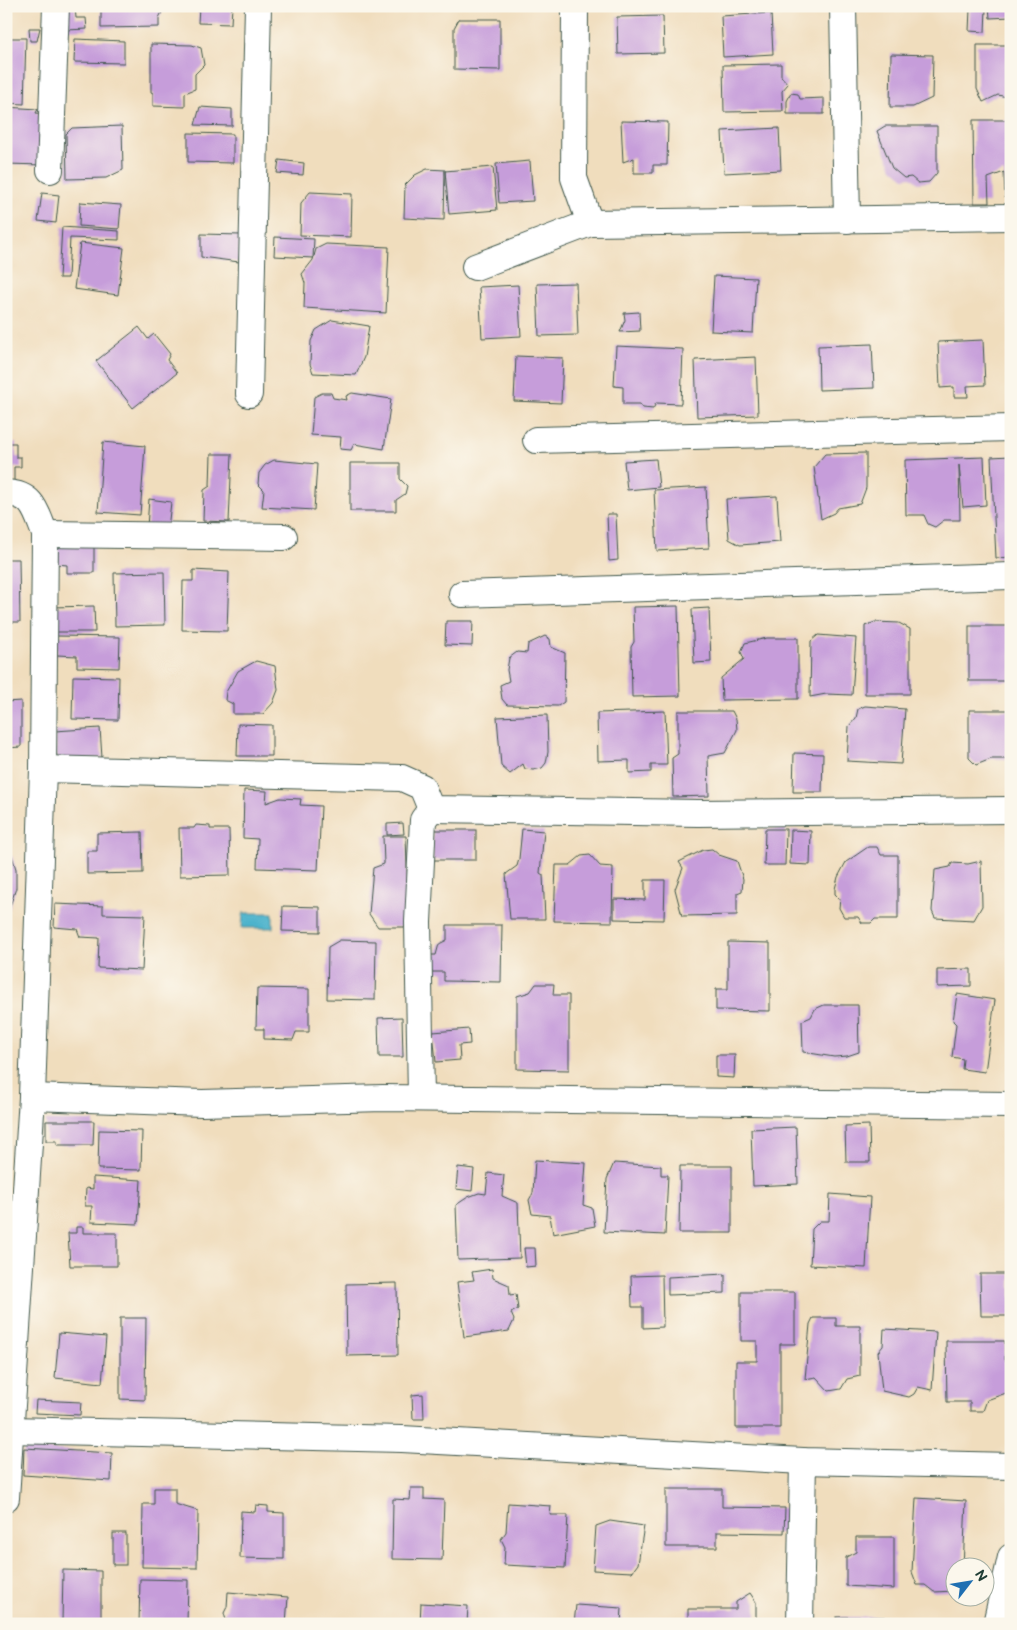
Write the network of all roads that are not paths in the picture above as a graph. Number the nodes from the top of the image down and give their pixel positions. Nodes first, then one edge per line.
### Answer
1 (56, 6) edge
2 (258, 6) edge
3 (575, 6) edge
4 (843, 6) edge
5 (50, 170) dead end
6 (1011, 217) edge
7 (847, 220) junction
8 (590, 223) junction
9 (476, 267) dead end
10 (249, 394) dead end
11 (1011, 428) edge
12 (536, 440) dead end
13 (6, 493) edge
14 (45, 534) junction
15 (284, 536) dead end
16 (1011, 576) edge
17 (462, 594) dead end
18 (43, 769) junction
19 (431, 809) junction
20 (1011, 810) edge
21 (32, 1097) junction
22 (420, 1098) junction
23 (1011, 1105) edge
24 (9, 1430) junction
25 (802, 1461) junction
26 (1011, 1466) edge
27 (6, 1498) edge
28 (1011, 1557) edge
29 (800, 1624) edge
30 (996, 1624) edge

1 - 5 street
2 - 10 street
3 - 8 street
4 - 7 street
6 - 7 street
7 - 8 street
8 - 9 street
11 - 12 street
13 - 14 street
14 - 15 street
14 - 18 street
16 - 17 street
18 - 19 street
18 - 21 street
19 - 20 street
19 - 22 street
21 - 22 street
21 - 24 street
22 - 23 street
24 - 25 street
24 - 27 street
25 - 26 street
25 - 29 street
28 - 30 street

